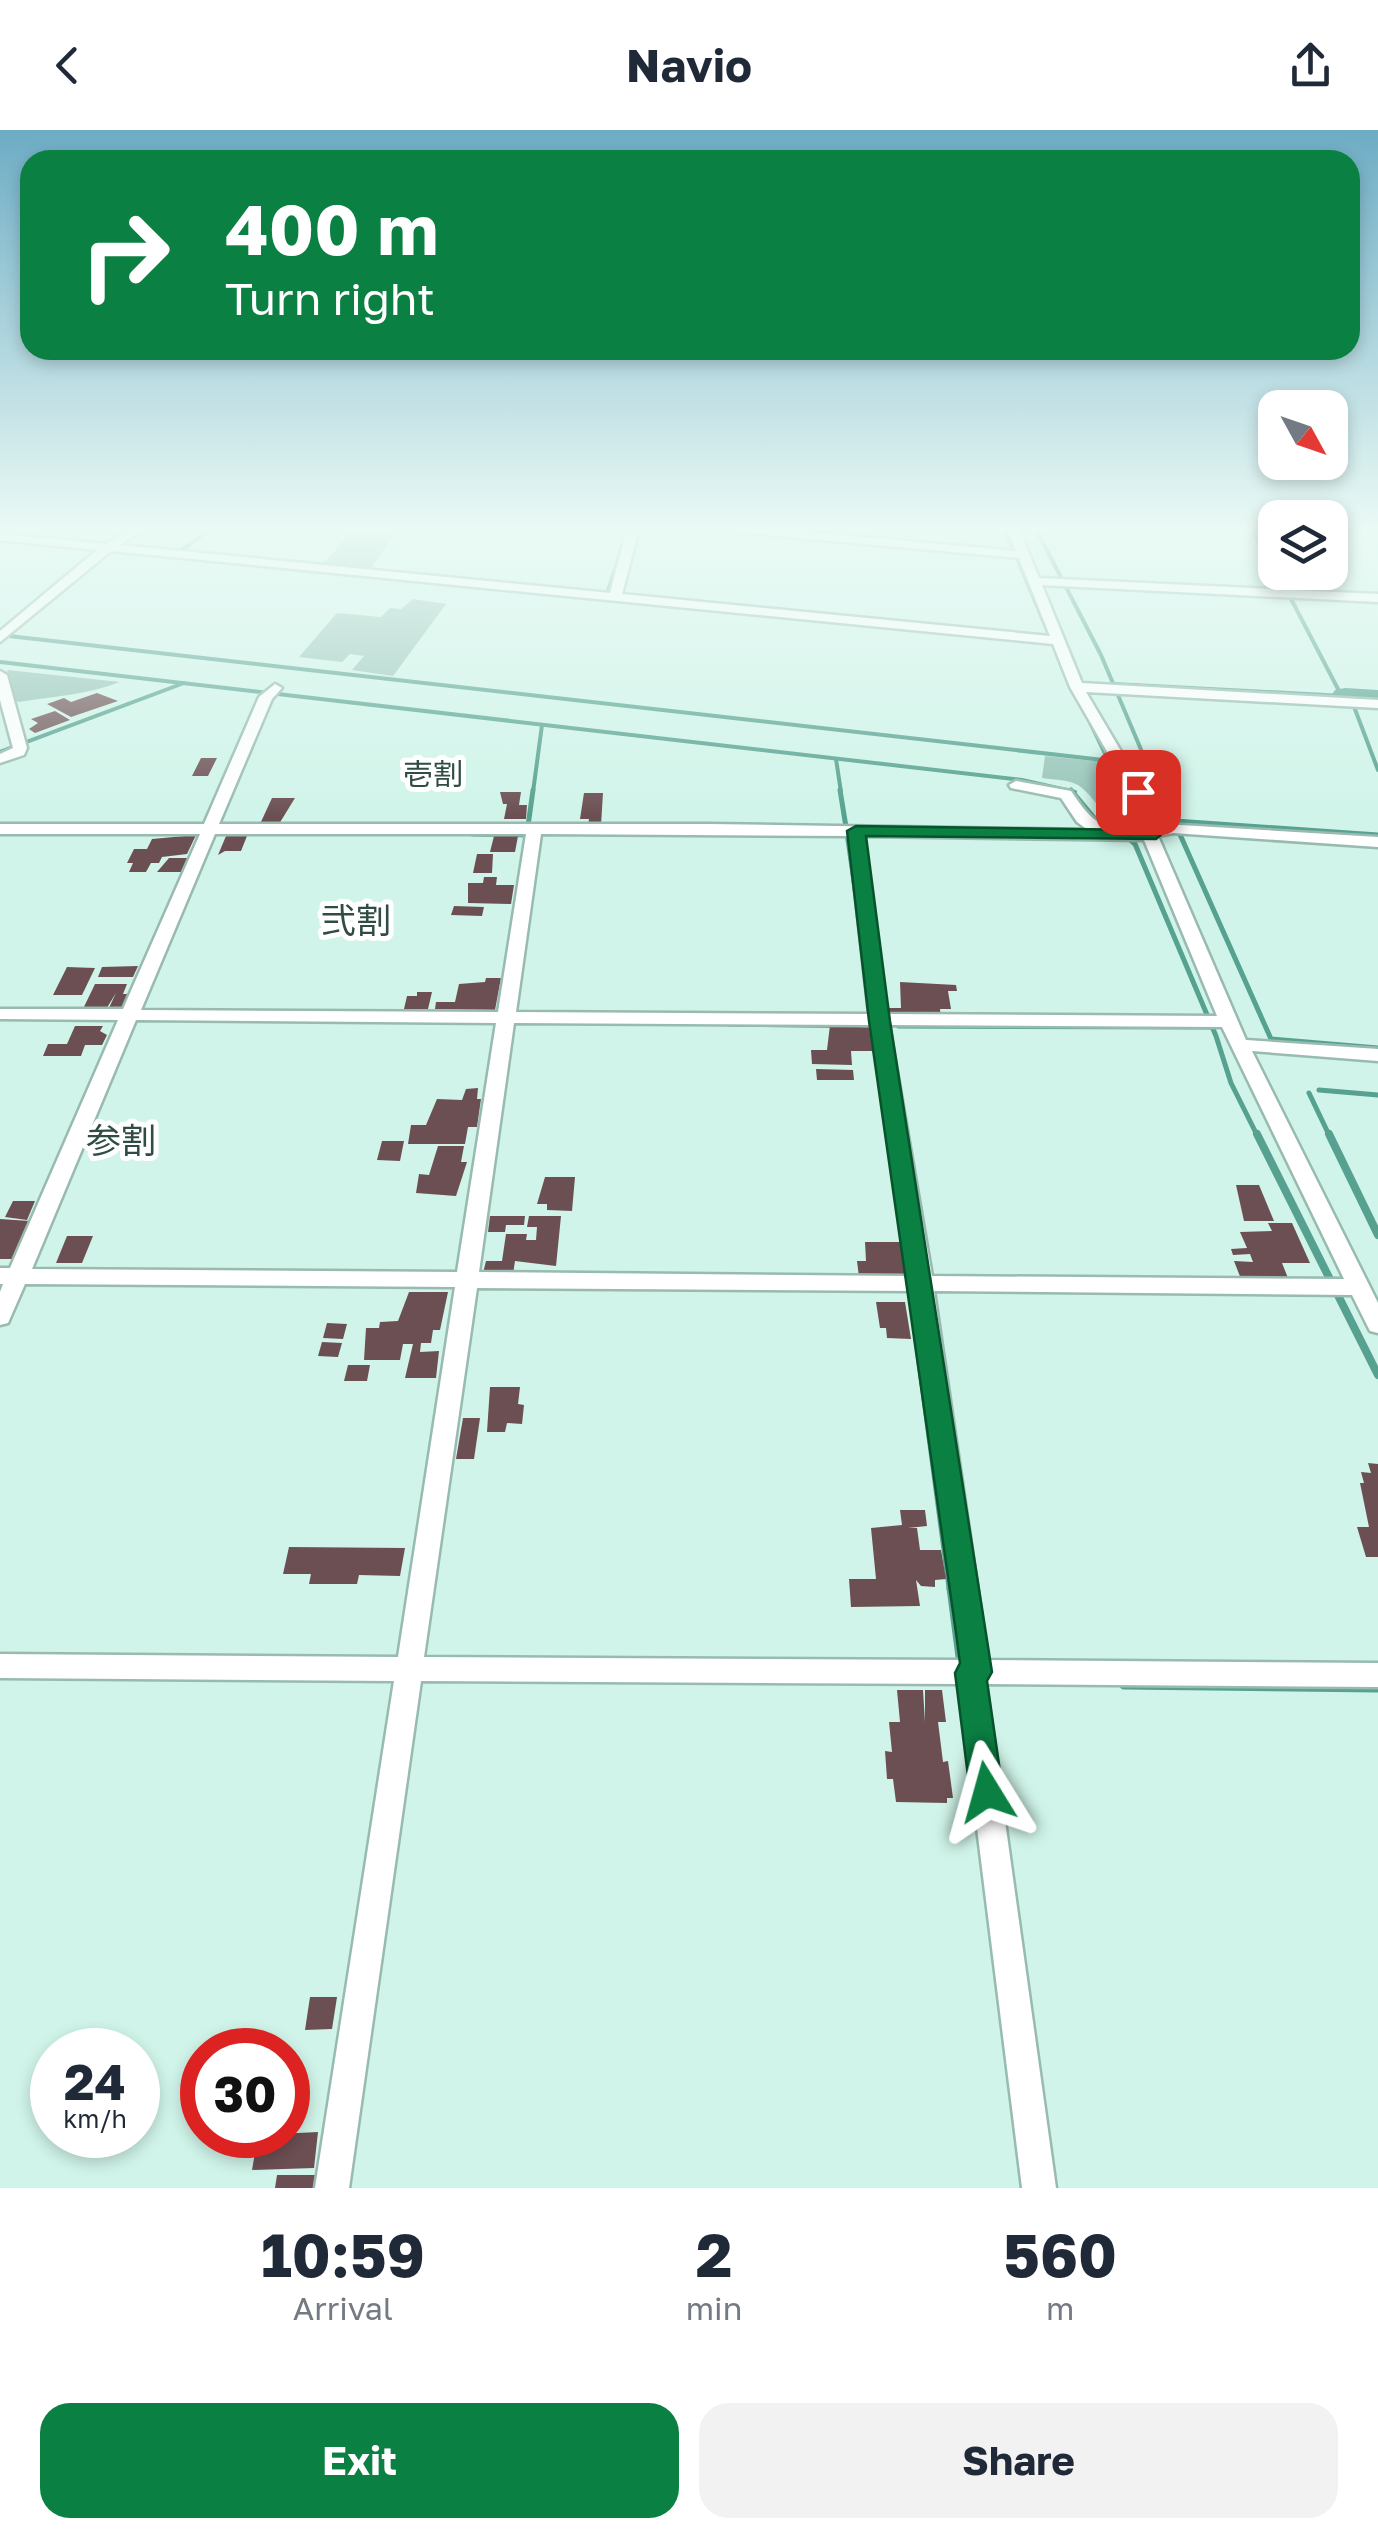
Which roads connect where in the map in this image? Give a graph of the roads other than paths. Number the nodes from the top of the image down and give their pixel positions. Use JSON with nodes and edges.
{"nodes":[{"id":1,"x":899,"y":625,"type":"edge"},
{"id":2,"x":1049,"y":625,"type":"edge"},
{"id":3,"x":1055,"y":641,"type":"junction"},
{"id":4,"x":0,"y":674,"type":"edge"},
{"id":5,"x":1077,"y":686,"type":"junction"},
{"id":6,"x":272,"y":692,"type":"dead end"},
{"id":7,"x":1378,"y":704,"type":"edge"},
{"id":8,"x":0,"y":759,"type":"edge"},
{"id":9,"x":1016,"y":785,"type":"dead end"},
{"id":10,"x":0,"y":829,"type":"edge"},
{"id":11,"x":211,"y":830,"type":"junction"},
{"id":12,"x":1144,"y":832,"type":"junction"},
{"id":13,"x":856,"y":833,"type":"junction"},
{"id":14,"x":533,"y":834,"type":"junction"},
{"id":15,"x":1378,"y":842,"type":"edge"},
{"id":16,"x":0,"y":1014,"type":"edge"},
{"id":17,"x":126,"y":1014,"type":"junction"},
{"id":18,"x":505,"y":1019,"type":"junction"},
{"id":19,"x":880,"y":1021,"type":"junction"},
{"id":20,"x":1216,"y":1022,"type":"junction"},
{"id":21,"x":1240,"y":1045,"type":"junction"},
{"id":22,"x":1378,"y":1055,"type":"edge"},
{"id":23,"x":9,"y":1276,"type":"edge"},
{"id":24,"x":465,"y":1278,"type":"junction"},
{"id":25,"x":914,"y":1284,"type":"junction"},
{"id":26,"x":1344,"y":1287,"type":"junction"},
{"id":27,"x":0,"y":1316,"type":"edge"},
{"id":28,"x":1378,"y":1325,"type":"edge"},
{"id":29,"x":0,"y":1666,"type":"edge"},
{"id":30,"x":974,"y":1672,"type":"junction"},
{"id":31,"x":406,"y":1675,"type":"junction"},
{"id":32,"x":1378,"y":1675,"type":"edge"},
{"id":33,"x":332,"y":2188,"type":"edge"},
{"id":34,"x":1040,"y":2188,"type":"edge"}],
"edges":[{"from":1,"to":3,"type":"street"},
{"from":2,"to":3,"type":"street"},
{"from":3,"to":5,"type":"street"},
{"from":4,"to":8,"type":"street"},
{"from":5,"to":7,"type":"street"},
{"from":5,"to":12,"type":"street"},
{"from":6,"to":11,"type":"street"},
{"from":9,"to":12,"type":"street"},
{"from":10,"to":11,"type":"street"},
{"from":11,"to":14,"type":"street"},
{"from":11,"to":17,"type":"street"},
{"from":12,"to":13,"type":"street"},
{"from":12,"to":15,"type":"street"},
{"from":12,"to":20,"type":"street"},
{"from":13,"to":14,"type":"street"},
{"from":13,"to":19,"type":"street"},
{"from":14,"to":18,"type":"street"},
{"from":16,"to":17,"type":"street"},
{"from":17,"to":18,"type":"street"},
{"from":17,"to":23,"type":"street"},
{"from":18,"to":19,"type":"street"},
{"from":18,"to":24,"type":"street"},
{"from":19,"to":20,"type":"street"},
{"from":19,"to":25,"type":"street"},
{"from":20,"to":21,"type":"street"},
{"from":21,"to":22,"type":"street"},
{"from":21,"to":26,"type":"street"},
{"from":23,"to":24,"type":"street"},
{"from":23,"to":27,"type":"street"},
{"from":24,"to":25,"type":"street"},
{"from":24,"to":31,"type":"street"},
{"from":25,"to":26,"type":"street"},
{"from":25,"to":30,"type":"street"},
{"from":26,"to":28,"type":"street"},
{"from":29,"to":31,"type":"street"},
{"from":30,"to":31,"type":"street"},
{"from":30,"to":32,"type":"street"},
{"from":30,"to":34,"type":"street"},
{"from":31,"to":33,"type":"street"}]}
